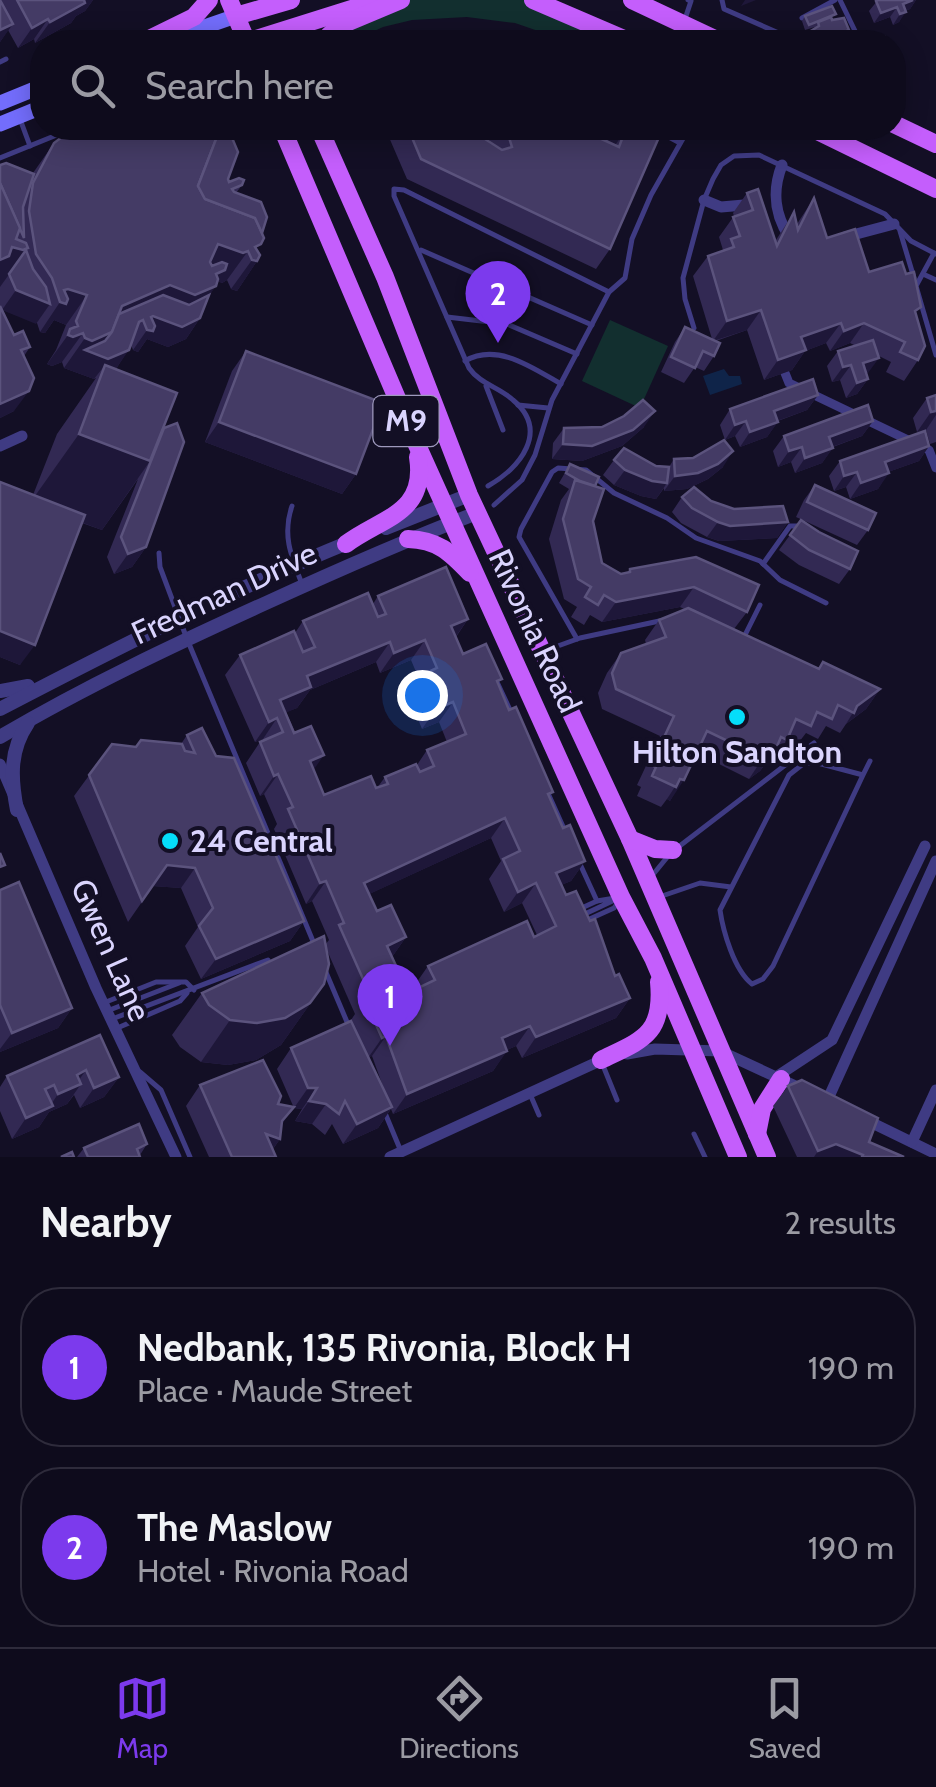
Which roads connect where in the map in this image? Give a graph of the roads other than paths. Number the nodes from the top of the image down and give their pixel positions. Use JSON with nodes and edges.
{"nodes":[{"id":1,"x":209,"y":0,"type":"edge"},
{"id":2,"x":291,"y":0,"type":"edge"},
{"id":3,"x":380,"y":0,"type":"edge"},
{"id":4,"x":401,"y":0,"type":"edge"},
{"id":5,"x":532,"y":0,"type":"edge"},
{"id":6,"x":632,"y":0,"type":"edge"},
{"id":7,"x":722,"y":0,"type":"edge"},
{"id":8,"x":838,"y":0,"type":"edge"},
{"id":9,"x":689,"y":1,"type":"edge"},
{"id":10,"x":263,"y":4,"type":"edge"},
{"id":11,"x":233,"y":8,"type":"edge"},
{"id":12,"x":802,"y":18,"type":"edge"},
{"id":13,"x":684,"y":24,"type":"junction"},
{"id":14,"x":167,"y":30,"type":"edge"},
{"id":15,"x":186,"y":30,"type":"edge"},
{"id":16,"x":275,"y":30,"type":"edge"},
{"id":17,"x":297,"y":30,"type":"edge"},
{"id":18,"x":335,"y":30,"type":"edge"},
{"id":19,"x":603,"y":30,"type":"edge"},
{"id":20,"x":689,"y":30,"type":"edge"},
{"id":21,"x":696,"y":30,"type":"edge"},
{"id":22,"x":771,"y":30,"type":"edge"},
{"id":23,"x":854,"y":30,"type":"edge"},
{"id":24,"x":30,"y":91,"type":"edge"},
{"id":25,"x":0,"y":104,"type":"edge"},
{"id":26,"x":30,"y":112,"type":"edge"},
{"id":27,"x":19,"y":116,"type":"junction"},
{"id":28,"x":0,"y":124,"type":"edge"},
{"id":29,"x":906,"y":130,"type":"edge"},
{"id":30,"x":45,"y":140,"type":"edge"},
{"id":31,"x":287,"y":140,"type":"edge"},
{"id":32,"x":325,"y":140,"type":"edge"},
{"id":33,"x":598,"y":140,"type":"edge"},
{"id":34,"x":674,"y":140,"type":"edge"},
{"id":35,"x":682,"y":140,"type":"edge"},
{"id":36,"x":836,"y":140,"type":"edge"},
{"id":37,"x":680,"y":143,"type":"junction"},
{"id":38,"x":936,"y":144,"type":"edge"},
{"id":39,"x":30,"y":146,"type":"junction"},
{"id":40,"x":592,"y":152,"type":"edge"},
{"id":41,"x":0,"y":158,"type":"edge"},
{"id":42,"x":782,"y":164,"type":"junction"},
{"id":43,"x":936,"y":189,"type":"edge"},
{"id":44,"x":704,"y":200,"type":"junction"},
{"id":45,"x":754,"y":226,"type":"edge"},
{"id":46,"x":897,"y":227,"type":"junction"},
{"id":47,"x":790,"y":238,"type":"edge"},
{"id":48,"x":833,"y":240,"type":"edge"},
{"id":49,"x":418,"y":249,"type":"junction"},
{"id":50,"x":935,"y":253,"type":"edge"},
{"id":51,"x":923,"y":274,"type":"junction"},
{"id":52,"x":936,"y":280,"type":"edge"},
{"id":53,"x":916,"y":286,"type":"junction"},
{"id":54,"x":609,"y":292,"type":"junction"},
{"id":55,"x":448,"y":318,"type":"junction"},
{"id":56,"x":926,"y":322,"type":"junction"},
{"id":57,"x":592,"y":325,"type":"junction"},
{"id":58,"x":936,"y":325,"type":"edge"},
{"id":59,"x":694,"y":328,"type":"edge"},
{"id":60,"x":577,"y":354,"type":"junction"},
{"id":61,"x":936,"y":355,"type":"edge"},
{"id":62,"x":466,"y":361,"type":"junction"},
{"id":63,"x":484,"y":382,"type":"junction"},
{"id":64,"x":561,"y":384,"type":"junction"},
{"id":65,"x":793,"y":396,"type":"edge"},
{"id":66,"x":518,"y":405,"type":"junction"},
{"id":67,"x":548,"y":408,"type":"junction"},
{"id":68,"x":842,"y":408,"type":"junction"},
{"id":69,"x":848,"y":422,"type":"edge"},
{"id":70,"x":503,"y":430,"type":"dead end"},
{"id":71,"x":893,"y":432,"type":"junction"},
{"id":72,"x":22,"y":436,"type":"dead end"},
{"id":73,"x":412,"y":436,"type":"junction"},
{"id":74,"x":0,"y":446,"type":"edge"},
{"id":75,"x":904,"y":448,"type":"edge"},
{"id":76,"x":936,"y":468,"type":"edge"},
{"id":77,"x":488,"y":486,"type":"dead end"},
{"id":78,"x":469,"y":495,"type":"junction"},
{"id":79,"x":444,"y":504,"type":"junction"},
{"id":80,"x":292,"y":506,"type":"dead end"},
{"id":81,"x":486,"y":509,"type":"junction"},
{"id":82,"x":452,"y":522,"type":"junction"},
{"id":83,"x":811,"y":532,"type":"edge"},
{"id":84,"x":408,"y":539,"type":"junction"},
{"id":85,"x":346,"y":544,"type":"junction"},
{"id":86,"x":160,"y":552,"type":"dead end"},
{"id":87,"x":294,"y":564,"type":"junction"},
{"id":88,"x":763,"y":564,"type":"junction"},
{"id":89,"x":480,"y":584,"type":"junction"},
{"id":90,"x":303,"y":586,"type":"junction"},
{"id":91,"x":826,"y":603,"type":"dead end"},
{"id":92,"x":760,"y":605,"type":"edge"},
{"id":93,"x":180,"y":618,"type":"junction"},
{"id":94,"x":667,"y":619,"type":"edge"},
{"id":95,"x":735,"y":637,"type":"edge"},
{"id":96,"x":187,"y":639,"type":"junction"},
{"id":97,"x":577,"y":639,"type":"junction"},
{"id":98,"x":542,"y":652,"type":"junction"},
{"id":99,"x":74,"y":670,"type":"junction"},
{"id":100,"x":491,"y":670,"type":"edge"},
{"id":101,"x":0,"y":692,"type":"edge"},
{"id":102,"x":0,"y":709,"type":"edge"},
{"id":103,"x":40,"y":713,"type":"junction"},
{"id":104,"x":516,"y":722,"type":"edge"},
{"id":105,"x":0,"y":737,"type":"edge"},
{"id":106,"x":583,"y":737,"type":"junction"},
{"id":107,"x":814,"y":743,"type":"dead end"},
{"id":108,"x":556,"y":749,"type":"junction"},
{"id":109,"x":870,"y":762,"type":"dead end"},
{"id":110,"x":0,"y":764,"type":"edge"},
{"id":111,"x":863,"y":775,"type":"junction"},
{"id":112,"x":540,"y":776,"type":"edge"},
{"id":113,"x":5,"y":786,"type":"edge"},
{"id":114,"x":18,"y":810,"type":"junction"},
{"id":115,"x":630,"y":839,"type":"junction"},
{"id":116,"x":925,"y":846,"type":"dead end"},
{"id":117,"x":674,"y":850,"type":"junction"},
{"id":118,"x":936,"y":861,"type":"edge"},
{"id":119,"x":731,"y":887,"type":"junction"},
{"id":120,"x":651,"y":891,"type":"junction"},
{"id":121,"x":621,"y":897,"type":"junction"},
{"id":122,"x":597,"y":901,"type":"junction"},
{"id":123,"x":316,"y":949,"type":"edge"},
{"id":124,"x":653,"y":958,"type":"junction"},
{"id":125,"x":268,"y":960,"type":"edge"},
{"id":126,"x":324,"y":967,"type":"edge"},
{"id":127,"x":190,"y":991,"type":"junction"},
{"id":128,"x":109,"y":1016,"type":"junction"},
{"id":129,"x":354,"y":1040,"type":"edge"},
{"id":130,"x":720,"y":1051,"type":"junction"},
{"id":131,"x":691,"y":1052,"type":"junction"},
{"id":132,"x":600,"y":1060,"type":"junction"},
{"id":133,"x":134,"y":1068,"type":"junction"},
{"id":134,"x":778,"y":1078,"type":"junction"},
{"id":135,"x":936,"y":1090,"type":"edge"},
{"id":136,"x":528,"y":1091,"type":"junction"},
{"id":137,"x":617,"y":1100,"type":"dead end"},
{"id":138,"x":827,"y":1101,"type":"junction"},
{"id":139,"x":385,"y":1113,"type":"edge"},
{"id":140,"x":539,"y":1115,"type":"dead end"},
{"id":141,"x":694,"y":1134,"type":"dead end"},
{"id":142,"x":757,"y":1134,"type":"junction"},
{"id":143,"x":912,"y":1142,"type":"junction"},
{"id":144,"x":396,"y":1154,"type":"edge"},
{"id":145,"x":936,"y":1154,"type":"edge"},
{"id":146,"x":176,"y":1157,"type":"edge"},
{"id":147,"x":190,"y":1157,"type":"edge"},
{"id":148,"x":705,"y":1157,"type":"edge"},
{"id":149,"x":738,"y":1157,"type":"edge"},
{"id":150,"x":768,"y":1157,"type":"edge"}],
"edges":[{"from":1,"to":14,"type":"main road"},
{"from":2,"to":10,"type":"main road"},
{"from":3,"to":17,"type":"main road"},
{"from":4,"to":18,"type":"main road"},
{"from":5,"to":19,"type":"main road"},
{"from":6,"to":13,"type":"main road"},
{"from":7,"to":22,"type":"lane"},
{"from":8,"to":12,"type":"lane"},
{"from":8,"to":23,"type":"lane"},
{"from":9,"to":13,"type":"lane"},
{"from":10,"to":11,"type":"main road"},
{"from":10,"to":16,"type":"main road"},
{"from":11,"to":15,"type":"main road"},
{"from":13,"to":20,"type":"main road"},
{"from":13,"to":21,"type":"main road"},
{"from":24,"to":25,"type":"main road"},
{"from":26,"to":27,"type":"main road"},
{"from":27,"to":28,"type":"main road"},
{"from":27,"to":39,"type":"lane"},
{"from":29,"to":38,"type":"main road"},
{"from":30,"to":39,"type":"lane"},
{"from":31,"to":73,"type":"main road","name":"Rivonia Road","number":"M9"},
{"from":32,"to":78,"type":"main road","name":"Rivonia Road","number":"M9"},
{"from":33,"to":40,"type":"lane"},
{"from":34,"to":37,"type":"lane"},
{"from":35,"to":37,"type":"lane"},
{"from":36,"to":43,"type":"main road"},
{"from":37,"to":54,"type":"lane"},
{"from":39,"to":41,"type":"lane"},
{"from":42,"to":44,"type":"lane"},
{"from":42,"to":46,"type":"lane"},
{"from":42,"to":47,"type":"street"},
{"from":44,"to":45,"type":"street"},
{"from":44,"to":59,"type":"lane"},
{"from":46,"to":48,"type":"street"},
{"from":46,"to":50,"type":"lane"},
{"from":46,"to":53,"type":"lane"},
{"from":49,"to":54,"type":"lane"},
{"from":49,"to":55,"type":"lane"},
{"from":49,"to":57,"type":"lane"},
{"from":50,"to":51,"type":"lane"},
{"from":51,"to":52,"type":"lane"},
{"from":51,"to":53,"type":"lane"},
{"from":53,"to":56,"type":"lane"},
{"from":54,"to":57,"type":"lane"},
{"from":55,"to":60,"type":"lane"},
{"from":55,"to":62,"type":"lane"},
{"from":56,"to":58,"type":"lane"},
{"from":56,"to":61,"type":"lane"},
{"from":57,"to":60,"type":"lane"},
{"from":60,"to":64,"type":"lane"},
{"from":62,"to":63,"type":"lane"},
{"from":62,"to":64,"type":"lane"},
{"from":63,"to":66,"type":"lane"},
{"from":63,"to":70,"type":"lane"},
{"from":64,"to":67,"type":"lane"},
{"from":65,"to":68,"type":"street"},
{"from":66,"to":67,"type":"lane"},
{"from":66,"to":77,"type":"lane"},
{"from":67,"to":81,"type":"lane"},
{"from":68,"to":69,"type":"street"},
{"from":68,"to":71,"type":"street"},
{"from":71,"to":75,"type":"street"},
{"from":71,"to":76,"type":"street"},
{"from":72,"to":74,"type":"street"},
{"from":73,"to":79,"type":"main road","name":"Rivonia Road","number":"M9"},
{"from":73,"to":85,"type":"main road"},
{"from":78,"to":79,"type":"street","name":"Fredman Drive"},
{"from":78,"to":81,"type":"main road","name":"Rivonia Road","number":"M9"},
{"from":79,"to":82,"type":"main road","name":"Rivonia Road","number":"M9"},
{"from":79,"to":85,"type":"street","name":"Fredman Drive"},
{"from":80,"to":87,"type":"lane"},
{"from":81,"to":82,"type":"street","name":"Fredman Drive"},
{"from":81,"to":98,"type":"main road","name":"Rivonia Road","number":"M9"},
{"from":82,"to":84,"type":"street","name":"Fredman Drive"},
{"from":82,"to":89,"type":"main road","name":"Rivonia Road","number":"M9"},
{"from":83,"to":88,"type":"lane"},
{"from":84,"to":89,"type":"main road"},
{"from":84,"to":90,"type":"street","name":"Fredman Drive"},
{"from":85,"to":87,"type":"street","name":"Fredman Drive"},
{"from":86,"to":93,"type":"lane"},
{"from":87,"to":90,"type":"lane"},
{"from":87,"to":93,"type":"street","name":"Fredman Drive"},
{"from":88,"to":91,"type":"lane"},
{"from":88,"to":97,"type":"lane"},
{"from":89,"to":108,"type":"main road","name":"Rivonia Road","number":"M9"},
{"from":90,"to":96,"type":"street","name":"Fredman Drive"},
{"from":92,"to":95,"type":"lane"},
{"from":93,"to":96,"type":"lane"},
{"from":93,"to":99,"type":"street","name":"Fredman Drive"},
{"from":94,"to":97,"type":"lane"},
{"from":96,"to":103,"type":"street","name":"Fredman Drive"},
{"from":96,"to":123,"type":"lane"},
{"from":97,"to":98,"type":"lane"},
{"from":98,"to":106,"type":"main road","name":"Rivonia Road","number":"M9"},
{"from":99,"to":101,"type":"street"},
{"from":99,"to":102,"type":"street","name":"Fredman Drive"},
{"from":100,"to":104,"type":"lane"},
{"from":103,"to":105,"type":"street","name":"Fredman Drive"},
{"from":103,"to":114,"type":"street"},
{"from":106,"to":108,"type":"main road"},
{"from":106,"to":115,"type":"main road","name":"Rivonia Road","number":"M9"},
{"from":107,"to":117,"type":"lane"},
{"from":108,"to":121,"type":"main road","name":"Rivonia Road","number":"M9"},
{"from":109,"to":111,"type":"lane"},
{"from":110,"to":113,"type":"street","name":"Gwen Lane"},
{"from":111,"to":119,"type":"lane"},
{"from":111,"to":119,"type":"lane"},
{"from":112,"to":122,"type":"lane"},
{"from":113,"to":114,"type":"street","name":"Gwen Lane"},
{"from":114,"to":128,"type":"street","name":"Gwen Lane"},
{"from":115,"to":117,"type":"main road"},
{"from":115,"to":120,"type":"main road","name":"Rivonia Road","number":"M9"},
{"from":116,"to":134,"type":"street"},
{"from":117,"to":120,"type":"lane"},
{"from":118,"to":138,"type":"street"},
{"from":119,"to":120,"type":"lane"},
{"from":120,"to":130,"type":"main road","name":"Rivonia Road","number":"M9"},
{"from":121,"to":122,"type":"lane"},
{"from":121,"to":122,"type":"lane"},
{"from":121,"to":124,"type":"main road","name":"Rivonia Road","number":"M9"},
{"from":124,"to":131,"type":"main road","name":"Rivonia Road","number":"M9"},
{"from":124,"to":132,"type":"main road"},
{"from":125,"to":127,"type":"lane"},
{"from":126,"to":129,"type":"lane"},
{"from":127,"to":128,"type":"lane"},
{"from":127,"to":128,"type":"lane"},
{"from":128,"to":133,"type":"street","name":"Gwen Lane"},
{"from":130,"to":131,"type":"street"},
{"from":130,"to":134,"type":"street"},
{"from":130,"to":142,"type":"main road","name":"Rivonia Road","number":"M9"},
{"from":131,"to":132,"type":"street"},
{"from":131,"to":149,"type":"main road","name":"Rivonia Road","number":"M9"},
{"from":132,"to":136,"type":"street"},
{"from":132,"to":137,"type":"lane"},
{"from":133,"to":146,"type":"street","name":"Gwen Lane"},
{"from":133,"to":147,"type":"lane"},
{"from":134,"to":138,"type":"street"},
{"from":134,"to":142,"type":"main road"},
{"from":135,"to":143,"type":"street"},
{"from":136,"to":140,"type":"lane"},
{"from":136,"to":144,"type":"street"},
{"from":138,"to":143,"type":"street"},
{"from":139,"to":144,"type":"lane"},
{"from":141,"to":148,"type":"lane"},
{"from":142,"to":150,"type":"main road","name":"Rivonia Road","number":"M9"},
{"from":143,"to":145,"type":"street"}]}
